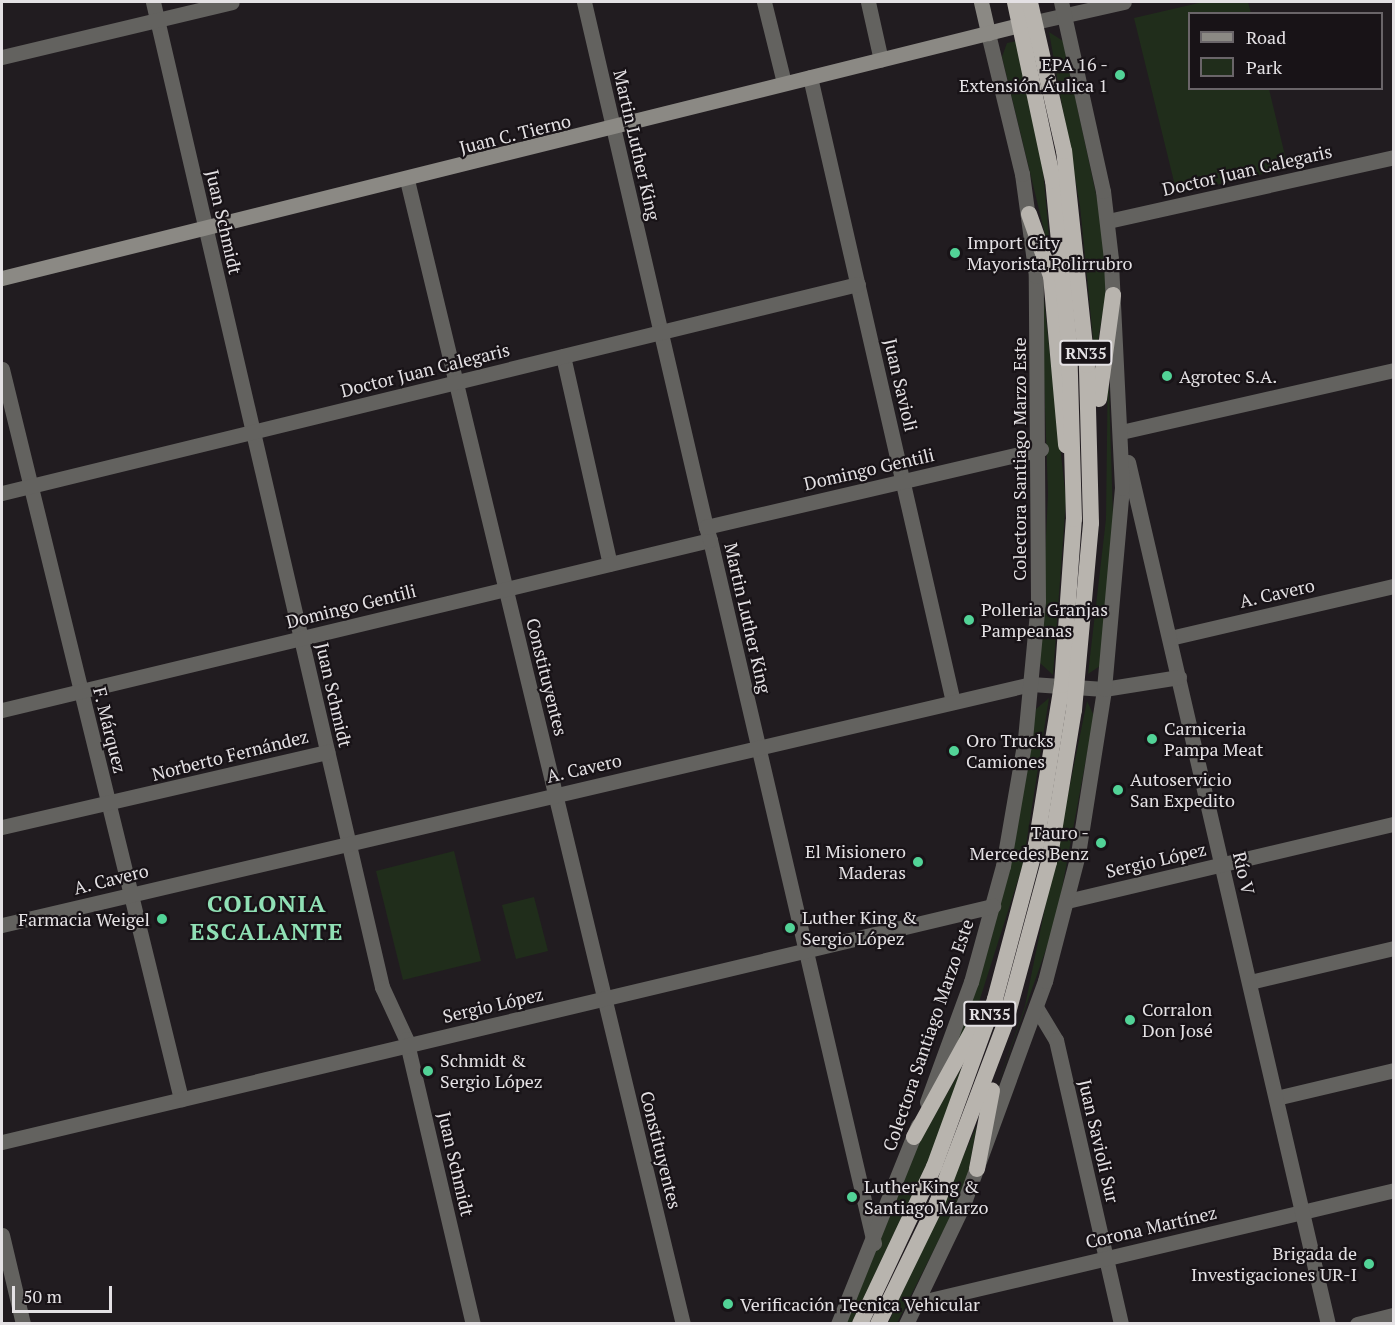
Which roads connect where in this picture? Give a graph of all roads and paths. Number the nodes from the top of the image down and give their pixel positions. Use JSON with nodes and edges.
{"nodes":[{"id":1,"x":153,"y":2,"type":"edge"},
{"id":2,"x":232,"y":2,"type":"edge"},
{"id":3,"x":584,"y":2,"type":"edge"},
{"id":4,"x":764,"y":2,"type":"edge"},
{"id":5,"x":867,"y":2,"type":"edge"},
{"id":6,"x":981,"y":2,"type":"edge"},
{"id":7,"x":1015,"y":2,"type":"edge"},
{"id":8,"x":1030,"y":2,"type":"edge"},
{"id":9,"x":1124,"y":2,"type":"edge"},
{"id":10,"x":1062,"y":8,"type":"edge"},
{"id":11,"x":157,"y":20,"type":"junction"},
{"id":12,"x":1028,"y":24,"type":"junction"},
{"id":13,"x":988,"y":33,"type":"junction"},
{"id":14,"x":2,"y":57,"type":"edge"},
{"id":15,"x":881,"y":60,"type":"junction"},
{"id":16,"x":810,"y":77,"type":"junction"},
{"id":17,"x":784,"y":83,"type":"junction"},
{"id":18,"x":613,"y":128,"type":"junction"},
{"id":19,"x":1394,"y":157,"type":"edge"},
{"id":20,"x":407,"y":180,"type":"junction"},
{"id":21,"x":1029,"y":214,"type":"junction"},
{"id":22,"x":1108,"y":221,"type":"junction"},
{"id":23,"x":206,"y":229,"type":"junction"},
{"id":24,"x":2,"y":278,"type":"edge"},
{"id":25,"x":858,"y":284,"type":"junction"},
{"id":26,"x":1113,"y":295,"type":"junction"},
{"id":27,"x":661,"y":332,"type":"junction"},
{"id":28,"x":563,"y":356,"type":"junction"},
{"id":29,"x":2,"y":369,"type":"edge"},
{"id":30,"x":1394,"y":370,"type":"edge"},
{"id":31,"x":456,"y":382,"type":"junction"},
{"id":32,"x":253,"y":432,"type":"junction"},
{"id":33,"x":1121,"y":432,"type":"junction"},
{"id":34,"x":1041,"y":449,"type":"junction"},
{"id":35,"x":1075,"y":478,"type":"junction"},
{"id":36,"x":903,"y":481,"type":"junction"},
{"id":37,"x":30,"y":486,"type":"junction"},
{"id":38,"x":2,"y":493,"type":"edge"},
{"id":39,"x":708,"y":533,"type":"junction"},
{"id":40,"x":610,"y":564,"type":"junction"},
{"id":41,"x":1394,"y":586,"type":"edge"},
{"id":42,"x":506,"y":589,"type":"junction"},
{"id":43,"x":1086,"y":608,"type":"junction"},
{"id":44,"x":1170,"y":638,"type":"junction"},
{"id":45,"x":301,"y":639,"type":"junction"},
{"id":46,"x":1179,"y":677,"type":"junction"},
{"id":47,"x":1031,"y":684,"type":"junction"},
{"id":48,"x":1070,"y":686,"type":"junction"},
{"id":49,"x":1104,"y":689,"type":"junction"},
{"id":50,"x":81,"y":691,"type":"junction"},
{"id":51,"x":953,"y":702,"type":"junction"},
{"id":52,"x":2,"y":710,"type":"edge"},
{"id":53,"x":758,"y":747,"type":"junction"},
{"id":54,"x":327,"y":752,"type":"junction"},
{"id":55,"x":555,"y":794,"type":"junction"},
{"id":56,"x":108,"y":803,"type":"junction"},
{"id":57,"x":1394,"y":824,"type":"edge"},
{"id":58,"x":2,"y":827,"type":"edge"},
{"id":59,"x":348,"y":842,"type":"junction"},
{"id":60,"x":1222,"y":865,"type":"junction"},
{"id":61,"x":1028,"y":879,"type":"junction"},
{"id":62,"x":131,"y":894,"type":"junction"},
{"id":63,"x":1067,"y":902,"type":"junction"},
{"id":64,"x":993,"y":906,"type":"junction"},
{"id":65,"x":2,"y":925,"type":"edge"},
{"id":66,"x":1394,"y":948,"type":"edge"},
{"id":67,"x":806,"y":951,"type":"junction"},
{"id":68,"x":1022,"y":967,"type":"junction"},
{"id":69,"x":1250,"y":982,"type":"junction"},
{"id":70,"x":604,"y":999,"type":"junction"},
{"id":71,"x":1036,"y":1007,"type":"junction"},
{"id":72,"x":408,"y":1045,"type":"junction"},
{"id":73,"x":1394,"y":1070,"type":"edge"},
{"id":74,"x":1276,"y":1098,"type":"junction"},
{"id":75,"x":181,"y":1099,"type":"junction"},
{"id":76,"x":914,"y":1137,"type":"junction"},
{"id":77,"x":2,"y":1142,"type":"edge"},
{"id":78,"x":977,"y":1169,"type":"junction"},
{"id":79,"x":1394,"y":1190,"type":"edge"},
{"id":80,"x":1302,"y":1212,"type":"junction"},
{"id":81,"x":2,"y":1235,"type":"edge"},
{"id":82,"x":874,"y":1243,"type":"junction"},
{"id":83,"x":1106,"y":1258,"type":"junction"},
{"id":84,"x":917,"y":1303,"type":"junction"},
{"id":85,"x":1394,"y":1315,"type":"edge"},
{"id":86,"x":908,"y":1322,"type":"edge"},
{"id":87,"x":23,"y":1323,"type":"edge"},
{"id":88,"x":473,"y":1323,"type":"edge"},
{"id":89,"x":683,"y":1323,"type":"edge"},
{"id":90,"x":836,"y":1323,"type":"edge"},
{"id":91,"x":860,"y":1323,"type":"edge"},
{"id":92,"x":878,"y":1323,"type":"edge"},
{"id":93,"x":1121,"y":1323,"type":"edge"},
{"id":94,"x":1328,"y":1323,"type":"edge"},
{"id":95,"x":1357,"y":1323,"type":"edge"}],
"edges":[{"from":1,"to":11,"type":"street","name":"Juan Schmidt"},
{"from":2,"to":11,"type":"street"},
{"from":3,"to":18,"type":"street","name":"Martin Luther King"},
{"from":4,"to":17,"type":"street"},
{"from":5,"to":15,"type":"street"},
{"from":6,"to":13,"type":"main road","name":"Colectora Santiago Marzo Este"},
{"from":7,"to":12,"type":"highway","number":"RN35"},
{"from":8,"to":12,"type":"highway","number":"RN35"},
{"from":9,"to":10,"type":"street"},
{"from":10,"to":12,"type":"street"},
{"from":10,"to":22,"type":"street"},
{"from":11,"to":14,"type":"street"},
{"from":11,"to":23,"type":"street","name":"Juan Schmidt"},
{"from":12,"to":13,"type":"main road","name":"Juan C. Tierno"},
{"from":12,"to":35,"type":"highway","number":"RN35"},
{"from":12,"to":43,"type":"highway","number":"RN35"},
{"from":13,"to":15,"type":"main road","name":"Juan C. Tierno"},
{"from":13,"to":21,"type":"street","name":"Colectora Santiago Marzo Este"},
{"from":15,"to":16,"type":"main road","name":"Juan C. Tierno"},
{"from":16,"to":17,"type":"main road","name":"Juan C. Tierno"},
{"from":16,"to":25,"type":"street","name":"Juan Savioli"},
{"from":17,"to":18,"type":"main road","name":"Juan C. Tierno"},
{"from":18,"to":20,"type":"main road","name":"Juan C. Tierno"},
{"from":18,"to":27,"type":"street","name":"Martin Luther King"},
{"from":19,"to":22,"type":"street","name":"Doctor Juan Calegaris"},
{"from":20,"to":23,"type":"main road","name":"Juan C. Tierno"},
{"from":20,"to":31,"type":"street","name":"Constituyentes"},
{"from":21,"to":34,"type":"street","name":"Colectora Santiago Marzo Este"},
{"from":21,"to":35,"type":"highway"},
{"from":22,"to":26,"type":"street"},
{"from":23,"to":24,"type":"main road","name":"Juan C. Tierno"},
{"from":23,"to":32,"type":"street","name":"Juan Schmidt"},
{"from":25,"to":27,"type":"street","name":"Doctor Juan Calegaris"},
{"from":25,"to":36,"type":"street","name":"Juan Savioli"},
{"from":26,"to":33,"type":"street"},
{"from":26,"to":43,"type":"highway"},
{"from":27,"to":28,"type":"street","name":"Doctor Juan Calegaris"},
{"from":27,"to":39,"type":"street","name":"Martin Luther King"},
{"from":28,"to":31,"type":"street","name":"Doctor Juan Calegaris"},
{"from":28,"to":40,"type":"street"},
{"from":29,"to":37,"type":"street","name":"F. Márquez"},
{"from":30,"to":33,"type":"street"},
{"from":31,"to":32,"type":"street","name":"Doctor Juan Calegaris"},
{"from":31,"to":42,"type":"street","name":"Constituyentes"},
{"from":32,"to":37,"type":"street","name":"Doctor Juan Calegaris"},
{"from":32,"to":45,"type":"street","name":"Juan Schmidt"},
{"from":33,"to":44,"type":"street","name":"Río V"},
{"from":33,"to":49,"type":"street"},
{"from":34,"to":36,"type":"street","name":"Domingo Gentili"},
{"from":34,"to":47,"type":"street","name":"Colectora Santiago Marzo Este"},
{"from":35,"to":48,"type":"highway","number":"RN35"},
{"from":36,"to":39,"type":"street","name":"Domingo Gentili"},
{"from":36,"to":51,"type":"street","name":"Juan Savioli"},
{"from":37,"to":38,"type":"street","name":"Doctor Juan Calegaris"},
{"from":37,"to":50,"type":"street","name":"F. Márquez"},
{"from":39,"to":40,"type":"street","name":"Domingo Gentili"},
{"from":39,"to":53,"type":"street","name":"Martin Luther King"},
{"from":40,"to":42,"type":"street","name":"Domingo Gentili"},
{"from":41,"to":44,"type":"street","name":"A. Cavero"},
{"from":42,"to":45,"type":"street","name":"Domingo Gentili"},
{"from":42,"to":55,"type":"street","name":"Constituyentes"},
{"from":43,"to":48,"type":"highway","number":"RN35"},
{"from":44,"to":46,"type":"street","name":"Río V"},
{"from":45,"to":50,"type":"street","name":"Domingo Gentili"},
{"from":45,"to":54,"type":"street","name":"Juan Schmidt"},
{"from":46,"to":49,"type":"street","name":"A. Cavero"},
{"from":46,"to":60,"type":"street","name":"Río V"},
{"from":47,"to":48,"type":"street","name":"A. Cavero"},
{"from":47,"to":51,"type":"street","name":"A. Cavero"},
{"from":47,"to":64,"type":"street","name":"Colectora Santiago Marzo Este"},
{"from":48,"to":49,"type":"street","name":"A. Cavero"},
{"from":48,"to":61,"type":"highway","number":"RN35"},
{"from":48,"to":68,"type":"highway","number":"RN35"},
{"from":49,"to":63,"type":"street"},
{"from":50,"to":52,"type":"street","name":"Domingo Gentili"},
{"from":50,"to":56,"type":"street","name":"F. Márquez"},
{"from":51,"to":53,"type":"street","name":"A. Cavero"},
{"from":53,"to":55,"type":"street","name":"A. Cavero"},
{"from":53,"to":67,"type":"street","name":"Martin Luther King"},
{"from":54,"to":56,"type":"street","name":"Norberto Fernández"},
{"from":54,"to":59,"type":"street","name":"Juan Schmidt"},
{"from":55,"to":59,"type":"street","name":"A. Cavero"},
{"from":55,"to":70,"type":"street","name":"Constituyentes"},
{"from":56,"to":58,"type":"street","name":"Norberto Fernández"},
{"from":56,"to":62,"type":"street","name":"F. Márquez"},
{"from":57,"to":60,"type":"street","name":"Sergio López"},
{"from":59,"to":62,"type":"street","name":"A. Cavero"},
{"from":59,"to":72,"type":"street","name":"Juan Schmidt"},
{"from":60,"to":63,"type":"street","name":"Sergio López"},
{"from":60,"to":69,"type":"street","name":"Río V"},
{"from":61,"to":76,"type":"highway"},
{"from":61,"to":91,"type":"highway","number":"RN35"},
{"from":62,"to":65,"type":"street","name":"A. Cavero"},
{"from":62,"to":75,"type":"street","name":"F. Márquez"},
{"from":63,"to":71,"type":"street"},
{"from":64,"to":67,"type":"street","name":"Sergio López"},
{"from":64,"to":76,"type":"street","name":"Colectora Santiago Marzo Este"},
{"from":66,"to":69,"type":"street"},
{"from":67,"to":70,"type":"street","name":"Sergio López"},
{"from":67,"to":82,"type":"street","name":"Martin Luther King"},
{"from":68,"to":78,"type":"highway"},
{"from":68,"to":92,"type":"highway","number":"RN35"},
{"from":69,"to":74,"type":"street","name":"Río V"},
{"from":70,"to":72,"type":"street","name":"Sergio López"},
{"from":70,"to":89,"type":"street","name":"Constituyentes"},
{"from":71,"to":78,"type":"street"},
{"from":71,"to":83,"type":"street","name":"Juan Savioli Sur"},
{"from":72,"to":75,"type":"street","name":"Sergio López"},
{"from":72,"to":88,"type":"street","name":"Juan Schmidt"},
{"from":73,"to":74,"type":"street"},
{"from":74,"to":80,"type":"street","name":"Río V"},
{"from":75,"to":77,"type":"street","name":"Sergio López"},
{"from":76,"to":82,"type":"street","name":"Colectora Santiago Marzo Este"},
{"from":78,"to":84,"type":"street"},
{"from":79,"to":80,"type":"street","name":"Corona Martínez"},
{"from":80,"to":83,"type":"street","name":"Corona Martínez"},
{"from":80,"to":94,"type":"street","name":"Río V"},
{"from":81,"to":87,"type":"street"},
{"from":82,"to":90,"type":"street","name":"Colectora Santiago Marzo Este"},
{"from":83,"to":84,"type":"street","name":"Corona Martínez"},
{"from":83,"to":93,"type":"street","name":"Juan Savioli Sur"},
{"from":84,"to":86,"type":"street"},
{"from":85,"to":95,"type":"street"}]}
